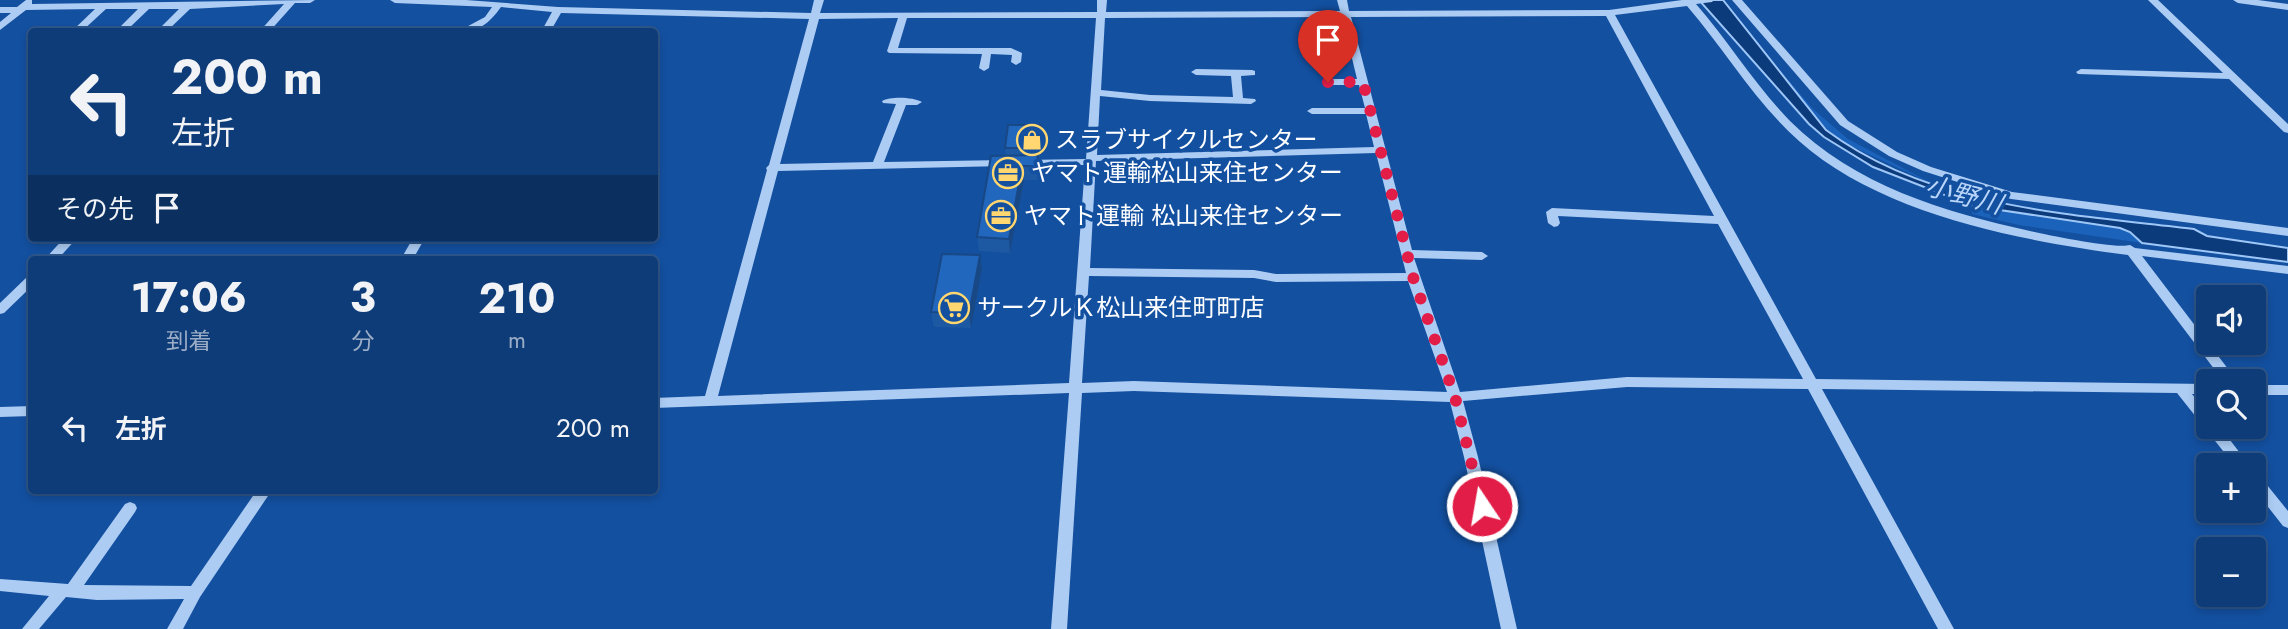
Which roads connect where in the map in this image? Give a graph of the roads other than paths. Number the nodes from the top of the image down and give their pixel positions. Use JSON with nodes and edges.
{"nodes":[{"id":1,"x":310,"y":0,"type":"edge"},
{"id":2,"x":395,"y":0,"type":"edge"},
{"id":3,"x":704,"y":0,"type":"edge"},
{"id":4,"x":819,"y":0,"type":"edge"},
{"id":5,"x":1101,"y":0,"type":"edge"},
{"id":6,"x":1709,"y":0,"type":"edge"},
{"id":7,"x":1737,"y":0,"type":"edge"},
{"id":8,"x":2153,"y":0,"type":"edge"},
{"id":9,"x":2238,"y":0,"type":"edge"},
{"id":10,"x":292,"y":1,"type":"edge"},
{"id":11,"x":1690,"y":1,"type":"edge"},
{"id":12,"x":499,"y":4,"type":"junction"},
{"id":13,"x":25,"y":6,"type":"edge"},
{"id":14,"x":187,"y":6,"type":"junction"},
{"id":15,"x":103,"y":7,"type":"junction"},
{"id":16,"x":146,"y":7,"type":"junction"},
{"id":17,"x":1344,"y":7,"type":"edge"},
{"id":18,"x":2288,"y":7,"type":"edge"},
{"id":19,"x":0,"y":10,"type":"edge"},
{"id":20,"x":558,"y":10,"type":"junction"},
{"id":21,"x":698,"y":12,"type":"junction"},
{"id":22,"x":911,"y":13,"type":"junction"},
{"id":23,"x":1609,"y":13,"type":"junction"},
{"id":24,"x":1101,"y":14,"type":"junction"},
{"id":25,"x":814,"y":16,"type":"junction"},
{"id":26,"x":0,"y":27,"type":"edge"},
{"id":27,"x":79,"y":28,"type":"edge"},
{"id":28,"x":123,"y":28,"type":"edge"},
{"id":29,"x":164,"y":28,"type":"edge"},
{"id":30,"x":267,"y":28,"type":"edge"},
{"id":31,"x":469,"y":28,"type":"edge"},
{"id":32,"x":547,"y":28,"type":"edge"},
{"id":33,"x":986,"y":51,"type":"junction"},
{"id":34,"x":1016,"y":62,"type":"dead end"},
{"id":35,"x":984,"y":68,"type":"dead end"},
{"id":36,"x":1196,"y":72,"type":"dead end"},
{"id":37,"x":1236,"y":72,"type":"junction"},
{"id":38,"x":2081,"y":72,"type":"dead end"},
{"id":39,"x":1252,"y":73,"type":"dead end"},
{"id":40,"x":2231,"y":76,"type":"junction"},
{"id":41,"x":1328,"y":82,"type":"dead end"},
{"id":42,"x":1363,"y":82,"type":"junction"},
{"id":43,"x":1096,"y":93,"type":"junction"},
{"id":44,"x":1238,"y":100,"type":"junction"},
{"id":45,"x":887,"y":101,"type":"dead end"},
{"id":46,"x":902,"y":101,"type":"junction"},
{"id":47,"x":1251,"y":101,"type":"dead end"},
{"id":48,"x":917,"y":102,"type":"dead end"},
{"id":49,"x":1312,"y":111,"type":"dead end"},
{"id":50,"x":1371,"y":111,"type":"junction"},
{"id":51,"x":2288,"y":130,"type":"edge"},
{"id":52,"x":1380,"y":150,"type":"junction"},
{"id":53,"x":1091,"y":160,"type":"junction"},
{"id":54,"x":877,"y":166,"type":"junction"},
{"id":55,"x":771,"y":168,"type":"junction"},
{"id":56,"x":1721,"y":220,"type":"junction"},
{"id":57,"x":1554,"y":223,"type":"dead end"},
{"id":58,"x":2288,"y":232,"type":"edge"},
{"id":59,"x":67,"y":242,"type":"edge"},
{"id":60,"x":2130,"y":249,"type":"junction"},
{"id":61,"x":1407,"y":254,"type":"junction"},
{"id":62,"x":54,"y":256,"type":"edge"},
{"id":63,"x":1482,"y":256,"type":"dead end"},
{"id":64,"x":2288,"y":270,"type":"edge"},
{"id":65,"x":1083,"y":272,"type":"junction"},
{"id":66,"x":1413,"y":277,"type":"junction"},
{"id":67,"x":28,"y":283,"type":"edge"},
{"id":68,"x":0,"y":310,"type":"edge"},
{"id":69,"x":2222,"y":369,"type":"edge"},
{"id":70,"x":1809,"y":383,"type":"junction"},
{"id":71,"x":1075,"y":387,"type":"junction"},
{"id":72,"x":2182,"y":389,"type":"junction"},
{"id":73,"x":2196,"y":389,"type":"edge"},
{"id":74,"x":2266,"y":390,"type":"edge"},
{"id":75,"x":2288,"y":390,"type":"edge"},
{"id":76,"x":1455,"y":397,"type":"junction"},
{"id":77,"x":710,"y":402,"type":"junction"},
{"id":78,"x":658,"y":403,"type":"edge"},
{"id":79,"x":2196,"y":407,"type":"edge"},
{"id":80,"x":28,"y":411,"type":"edge"},
{"id":81,"x":0,"y":412,"type":"edge"},
{"id":82,"x":2222,"y":439,"type":"edge"},
{"id":83,"x":2233,"y":453,"type":"edge"},
{"id":84,"x":262,"y":494,"type":"edge"},
{"id":85,"x":2266,"y":495,"type":"edge"},
{"id":86,"x":130,"y":508,"type":"dead end"},
{"id":87,"x":2288,"y":522,"type":"edge"},
{"id":88,"x":0,"y":585,"type":"edge"},
{"id":89,"x":67,"y":591,"type":"junction"},
{"id":90,"x":195,"y":592,"type":"junction"},
{"id":91,"x":30,"y":629,"type":"edge"},
{"id":92,"x":175,"y":629,"type":"edge"},
{"id":93,"x":1059,"y":629,"type":"edge"},
{"id":94,"x":1509,"y":629,"type":"edge"},
{"id":95,"x":1946,"y":629,"type":"edge"}],
"edges":[{"from":1,"to":10,"type":"street"},
{"from":2,"to":12,"type":"street"},
{"from":3,"to":21,"type":"street"},
{"from":4,"to":25,"type":"street"},
{"from":5,"to":24,"type":"street"},
{"from":6,"to":11,"type":"street"},
{"from":7,"to":58,"type":"street"},
{"from":8,"to":40,"type":"street"},
{"from":9,"to":18,"type":"street"},
{"from":10,"to":14,"type":"street"},
{"from":10,"to":30,"type":"street"},
{"from":11,"to":23,"type":"street"},
{"from":11,"to":60,"type":"street"},
{"from":12,"to":20,"type":"street"},
{"from":12,"to":31,"type":"street"},
{"from":13,"to":15,"type":"street"},
{"from":13,"to":19,"type":"street"},
{"from":13,"to":26,"type":"street"},
{"from":14,"to":16,"type":"street"},
{"from":14,"to":29,"type":"street"},
{"from":15,"to":16,"type":"street"},
{"from":15,"to":27,"type":"street"},
{"from":16,"to":28,"type":"street"},
{"from":17,"to":23,"type":"street"},
{"from":17,"to":24,"type":"street"},
{"from":17,"to":42,"type":"street"},
{"from":20,"to":21,"type":"street"},
{"from":20,"to":32,"type":"street"},
{"from":21,"to":25,"type":"street"},
{"from":22,"to":24,"type":"street"},
{"from":22,"to":25,"type":"street"},
{"from":22,"to":33,"type":"street"},
{"from":23,"to":56,"type":"street"},
{"from":24,"to":43,"type":"street"},
{"from":25,"to":55,"type":"street"},
{"from":33,"to":34,"type":"street"},
{"from":33,"to":35,"type":"street"},
{"from":36,"to":37,"type":"street"},
{"from":37,"to":39,"type":"street"},
{"from":37,"to":44,"type":"street"},
{"from":38,"to":40,"type":"street"},
{"from":40,"to":51,"type":"street"},
{"from":41,"to":42,"type":"street"},
{"from":42,"to":50,"type":"street"},
{"from":43,"to":44,"type":"street"},
{"from":43,"to":53,"type":"street"},
{"from":44,"to":47,"type":"street"},
{"from":45,"to":46,"type":"street"},
{"from":46,"to":48,"type":"street"},
{"from":46,"to":54,"type":"street"},
{"from":49,"to":50,"type":"street"},
{"from":50,"to":52,"type":"street"},
{"from":52,"to":53,"type":"street"},
{"from":52,"to":61,"type":"street"},
{"from":53,"to":54,"type":"street"},
{"from":53,"to":65,"type":"street"},
{"from":54,"to":55,"type":"street"},
{"from":55,"to":77,"type":"street"},
{"from":56,"to":57,"type":"street"},
{"from":56,"to":70,"type":"street"},
{"from":59,"to":62,"type":"street"},
{"from":60,"to":64,"type":"street"},
{"from":60,"to":69,"type":"street"},
{"from":61,"to":63,"type":"street"},
{"from":61,"to":66,"type":"street"},
{"from":65,"to":66,"type":"street"},
{"from":65,"to":71,"type":"street"},
{"from":66,"to":76,"type":"street"},
{"from":67,"to":68,"type":"street"},
{"from":70,"to":72,"type":"street"},
{"from":70,"to":76,"type":"street"},
{"from":70,"to":95,"type":"street"},
{"from":71,"to":76,"type":"street"},
{"from":71,"to":77,"type":"street"},
{"from":71,"to":93,"type":"street"},
{"from":72,"to":73,"type":"street"},
{"from":72,"to":79,"type":"street"},
{"from":74,"to":75,"type":"street"},
{"from":76,"to":94,"type":"street"},
{"from":77,"to":78,"type":"street"},
{"from":80,"to":81,"type":"street"},
{"from":82,"to":83,"type":"street"},
{"from":84,"to":90,"type":"street"},
{"from":85,"to":87,"type":"street"},
{"from":86,"to":89,"type":"street"},
{"from":88,"to":89,"type":"street"},
{"from":89,"to":90,"type":"street"},
{"from":89,"to":91,"type":"street"},
{"from":90,"to":92,"type":"street"}]}
